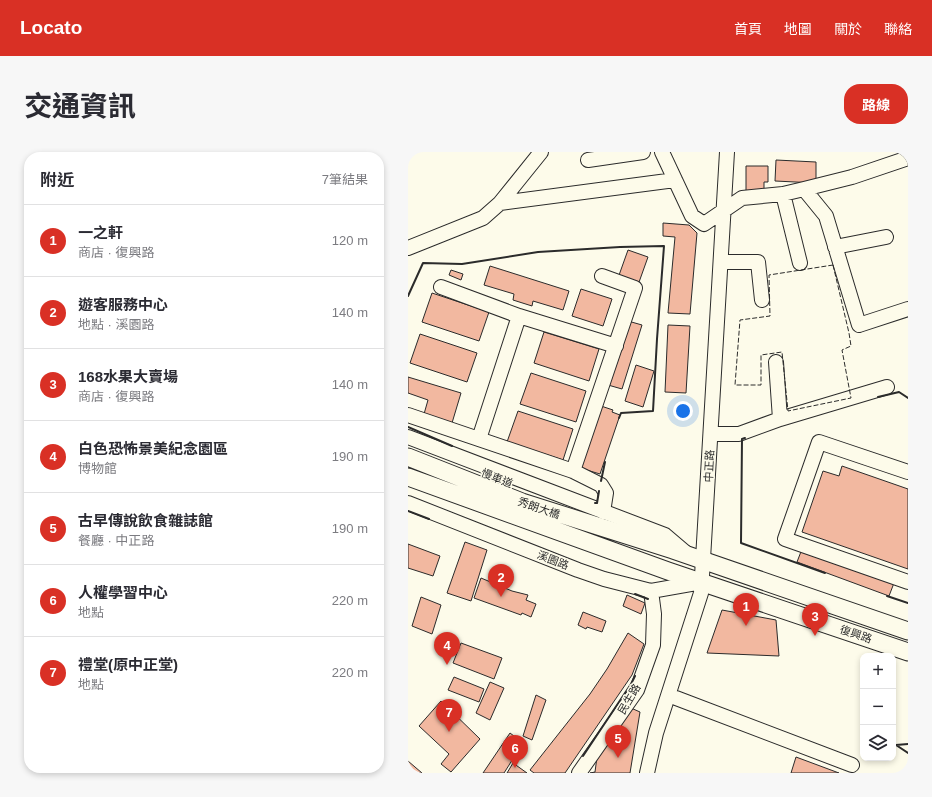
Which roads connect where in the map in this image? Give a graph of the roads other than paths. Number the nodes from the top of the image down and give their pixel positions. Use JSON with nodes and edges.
{"nodes":[{"id":1,"x":541,"y":152,"type":"edge"},
{"id":2,"x":643,"y":152,"type":"edge"},
{"id":3,"x":662,"y":152,"type":"edge"},
{"id":4,"x":727,"y":152,"type":"edge"},
{"id":5,"x":908,"y":158,"type":"edge"},
{"id":6,"x":588,"y":160,"type":"dead end"},
{"id":7,"x":675,"y":180,"type":"junction"},
{"id":8,"x":804,"y":189,"type":"junction"},
{"id":9,"x":783,"y":194,"type":"junction"},
{"id":10,"x":500,"y":203,"type":"junction"},
{"id":11,"x":724,"y":210,"type":"junction"},
{"id":12,"x":886,"y":237,"type":"dead end"},
{"id":13,"x":835,"y":247,"type":"junction"},
{"id":14,"x":408,"y":248,"type":"edge"},
{"id":15,"x":720,"y":262,"type":"junction"},
{"id":16,"x":800,"y":263,"type":"dead end"},
{"id":17,"x":602,"y":276,"type":"dead end"},
{"id":18,"x":441,"y":287,"type":"dead end"},
{"id":19,"x":762,"y":300,"type":"dead end"},
{"id":20,"x":908,"y":309,"type":"edge"},
{"id":21,"x":519,"y":316,"type":"junction"},
{"id":22,"x":616,"y":346,"type":"junction"},
{"id":23,"x":776,"y":362,"type":"dead end"},
{"id":24,"x":887,"y":387,"type":"dead end"},
{"id":25,"x":408,"y":416,"type":"edge"},
{"id":26,"x":780,"y":419,"type":"junction"},
{"id":27,"x":711,"y":434,"type":"junction"},
{"id":28,"x":408,"y":437,"type":"edge"},
{"id":29,"x":479,"y":439,"type":"junction"},
{"id":30,"x":408,"y":445,"type":"edge"},
{"id":31,"x":408,"y":457,"type":"edge"},
{"id":32,"x":573,"y":471,"type":"junction"},
{"id":33,"x":908,"y":472,"type":"edge"},
{"id":34,"x":408,"y":477,"type":"edge"},
{"id":35,"x":408,"y":487,"type":"edge"},
{"id":36,"x":442,"y":489,"type":"junction"},
{"id":37,"x":408,"y":503,"type":"edge"},
{"id":38,"x":603,"y":512,"type":"junction"},
{"id":39,"x":673,"y":550,"type":"junction"},
{"id":40,"x":697,"y":558,"type":"junction"},
{"id":41,"x":668,"y":571,"type":"joint"},
{"id":42,"x":702,"y":582,"type":"junction"},
{"id":43,"x":908,"y":582,"type":"edge"},
{"id":44,"x":651,"y":591,"type":"junction"},
{"id":45,"x":908,"y":631,"type":"edge"},
{"id":46,"x":908,"y":652,"type":"edge"},
{"id":47,"x":676,"y":698,"type":"dead end"},
{"id":48,"x":852,"y":765,"type":"dead end"},
{"id":49,"x":579,"y":773,"type":"edge"},
{"id":50,"x":647,"y":773,"type":"edge"}],
"edges":[{"from":1,"to":10,"type":"street"},
{"from":2,"to":6,"type":"street"},
{"from":3,"to":7,"type":"street"},
{"from":4,"to":11,"type":"street","name":"中正路"},
{"from":5,"to":8,"type":"street"},
{"from":7,"to":10,"type":"street"},
{"from":7,"to":11,"type":"street"},
{"from":8,"to":9,"type":"street"},
{"from":8,"to":13,"type":"street"},
{"from":9,"to":11,"type":"street"},
{"from":9,"to":16,"type":"street"},
{"from":10,"to":14,"type":"street"},
{"from":11,"to":15,"type":"street","name":"中正路"},
{"from":12,"to":13,"type":"street"},
{"from":13,"to":20,"type":"street"},
{"from":15,"to":19,"type":"street"},
{"from":15,"to":27,"type":"street","name":"中正路"},
{"from":17,"to":22,"type":"street"},
{"from":18,"to":21,"type":"street"},
{"from":21,"to":22,"type":"street"},
{"from":21,"to":29,"type":"street"},
{"from":22,"to":32,"type":"street"},
{"from":23,"to":26,"type":"street"},
{"from":24,"to":26,"type":"street"},
{"from":25,"to":29,"type":"street"},
{"from":26,"to":27,"type":"street"},
{"from":27,"to":40,"type":"street","name":"中正路"},
{"from":28,"to":38,"type":"street"},
{"from":29,"to":32,"type":"street"},
{"from":30,"to":39,"type":"street","name":"慢車道"},
{"from":31,"to":39,"type":"main road","name":"秀朗大橋"},
{"from":32,"to":38,"type":"street"},
{"from":33,"to":43,"type":"street"},
{"from":34,"to":36,"type":"main road","name":"秀朗大橋"},
{"from":35,"to":36,"type":"street"},
{"from":36,"to":41,"type":"main road","name":"秀朗大橋"},
{"from":37,"to":44,"type":"street","name":"溪園路"},
{"from":38,"to":40,"type":"street"},
{"from":39,"to":40,"type":"main road","name":"復興路"},
{"from":40,"to":42,"type":"street","name":"中正路"},
{"from":40,"to":45,"type":"main road","name":"復興路"},
{"from":41,"to":42,"type":"main road","name":"復興路"},
{"from":42,"to":44,"type":"street","name":"溪園路"},
{"from":42,"to":46,"type":"main road","name":"復興路"},
{"from":42,"to":50,"type":"street","name":"中正路"},
{"from":44,"to":49,"type":"street","name":"民生路"},
{"from":47,"to":48,"type":"street"}]}
